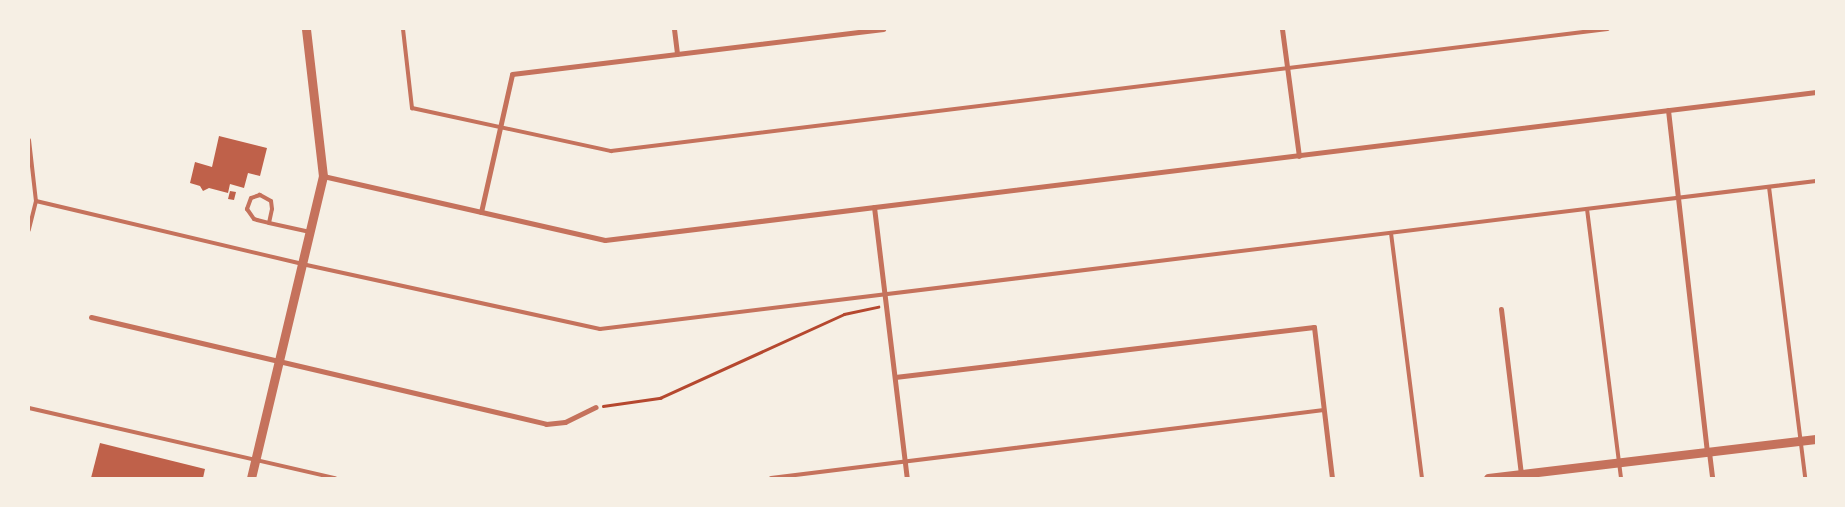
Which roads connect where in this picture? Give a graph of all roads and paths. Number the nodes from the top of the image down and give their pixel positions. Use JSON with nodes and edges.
{"nodes":[{"id":1,"x":306,"y":29,"type":"edge"},
{"id":2,"x":403,"y":29,"type":"edge"},
{"id":3,"x":674,"y":29,"type":"edge"},
{"id":4,"x":884,"y":29,"type":"edge"},
{"id":5,"x":1282,"y":29,"type":"edge"},
{"id":6,"x":1608,"y":29,"type":"edge"},
{"id":7,"x":676,"y":54,"type":"junction"},
{"id":8,"x":1288,"y":68,"type":"junction"},
{"id":9,"x":1816,"y":92,"type":"edge"},
{"id":10,"x":1668,"y":110,"type":"junction"},
{"id":11,"x":500,"y":127,"type":"junction"},
{"id":12,"x":29,"y":140,"type":"edge"},
{"id":13,"x":1299,"y":156,"type":"junction"},
{"id":14,"x":323,"y":176,"type":"junction"},
{"id":15,"x":1816,"y":181,"type":"edge"},
{"id":16,"x":1770,"y":187,"type":"junction"},
{"id":17,"x":1678,"y":198,"type":"junction"},
{"id":18,"x":36,"y":201,"type":"junction"},
{"id":19,"x":874,"y":207,"type":"junction"},
{"id":20,"x":1586,"y":209,"type":"junction"},
{"id":21,"x":481,"y":212,"type":"junction"},
{"id":22,"x":269,"y":223,"type":"junction"},
{"id":23,"x":29,"y":230,"type":"edge"},
{"id":24,"x":310,"y":232,"type":"junction"},
{"id":25,"x":1391,"y":233,"type":"junction"},
{"id":26,"x":302,"y":264,"type":"junction"},
{"id":27,"x":885,"y":294,"type":"junction"},
{"id":28,"x":886,"y":305,"type":"junction"},
{"id":29,"x":1501,"y":309,"type":"dead end"},
{"id":30,"x":92,"y":317,"type":"dead end"},
{"id":31,"x":279,"y":361,"type":"junction"},
{"id":32,"x":895,"y":377,"type":"junction"},
{"id":33,"x":596,"y":407,"type":"joint"},
{"id":34,"x":29,"y":408,"type":"edge"},
{"id":35,"x":1324,"y":410,"type":"junction"},
{"id":36,"x":1816,"y":439,"type":"edge"},
{"id":37,"x":1800,"y":441,"type":"junction"},
{"id":38,"x":1708,"y":452,"type":"junction"},
{"id":39,"x":255,"y":460,"type":"junction"},
{"id":40,"x":905,"y":461,"type":"junction"},
{"id":41,"x":1619,"y":462,"type":"junction"},
{"id":42,"x":1521,"y":476,"type":"edge"},
{"id":43,"x":251,"y":478,"type":"edge"},
{"id":44,"x":335,"y":478,"type":"edge"},
{"id":45,"x":771,"y":478,"type":"edge"},
{"id":46,"x":907,"y":478,"type":"edge"},
{"id":47,"x":1332,"y":478,"type":"edge"},
{"id":48,"x":1422,"y":478,"type":"edge"},
{"id":49,"x":1488,"y":478,"type":"edge"},
{"id":50,"x":1621,"y":478,"type":"edge"},
{"id":51,"x":1712,"y":478,"type":"edge"},
{"id":52,"x":1805,"y":478,"type":"edge"}],
"edges":[{"from":1,"to":14,"type":"street"},
{"from":2,"to":11,"type":"lane"},
{"from":3,"to":7,"type":"street"},
{"from":4,"to":7,"type":"street"},
{"from":5,"to":8,"type":"street"},
{"from":6,"to":8,"type":"lane"},
{"from":7,"to":11,"type":"street"},
{"from":8,"to":11,"type":"lane"},
{"from":8,"to":13,"type":"street"},
{"from":9,"to":10,"type":"street"},
{"from":10,"to":13,"type":"street"},
{"from":10,"to":17,"type":"street"},
{"from":11,"to":21,"type":"street"},
{"from":12,"to":18,"type":"lane"},
{"from":13,"to":19,"type":"street"},
{"from":14,"to":21,"type":"street"},
{"from":14,"to":24,"type":"street"},
{"from":15,"to":16,"type":"lane"},
{"from":16,"to":17,"type":"lane"},
{"from":16,"to":37,"type":"lane"},
{"from":17,"to":20,"type":"lane"},
{"from":17,"to":38,"type":"street"},
{"from":18,"to":23,"type":"lane"},
{"from":18,"to":26,"type":"lane"},
{"from":19,"to":21,"type":"street"},
{"from":19,"to":27,"type":"street"},
{"from":20,"to":25,"type":"lane"},
{"from":20,"to":41,"type":"lane"},
{"from":22,"to":22,"type":"lane"},
{"from":22,"to":24,"type":"lane"},
{"from":24,"to":26,"type":"street"},
{"from":25,"to":27,"type":"lane"},
{"from":25,"to":48,"type":"lane"},
{"from":26,"to":27,"type":"lane"},
{"from":26,"to":31,"type":"street"},
{"from":27,"to":28,"type":"street"},
{"from":28,"to":32,"type":"street"},
{"from":28,"to":33,"type":"path"},
{"from":29,"to":42,"type":"street"},
{"from":30,"to":31,"type":"street"},
{"from":31,"to":33,"type":"street"},
{"from":31,"to":39,"type":"street"},
{"from":32,"to":35,"type":"street"},
{"from":32,"to":40,"type":"street"},
{"from":34,"to":39,"type":"lane"},
{"from":35,"to":40,"type":"lane"},
{"from":35,"to":47,"type":"street"},
{"from":36,"to":37,"type":"street"},
{"from":37,"to":38,"type":"street"},
{"from":37,"to":52,"type":"lane"},
{"from":38,"to":41,"type":"street"},
{"from":38,"to":51,"type":"street"},
{"from":39,"to":43,"type":"street"},
{"from":39,"to":44,"type":"lane"},
{"from":40,"to":45,"type":"lane"},
{"from":40,"to":46,"type":"street"},
{"from":41,"to":42,"type":"street"},
{"from":41,"to":50,"type":"lane"},
{"from":42,"to":49,"type":"street"}]}
